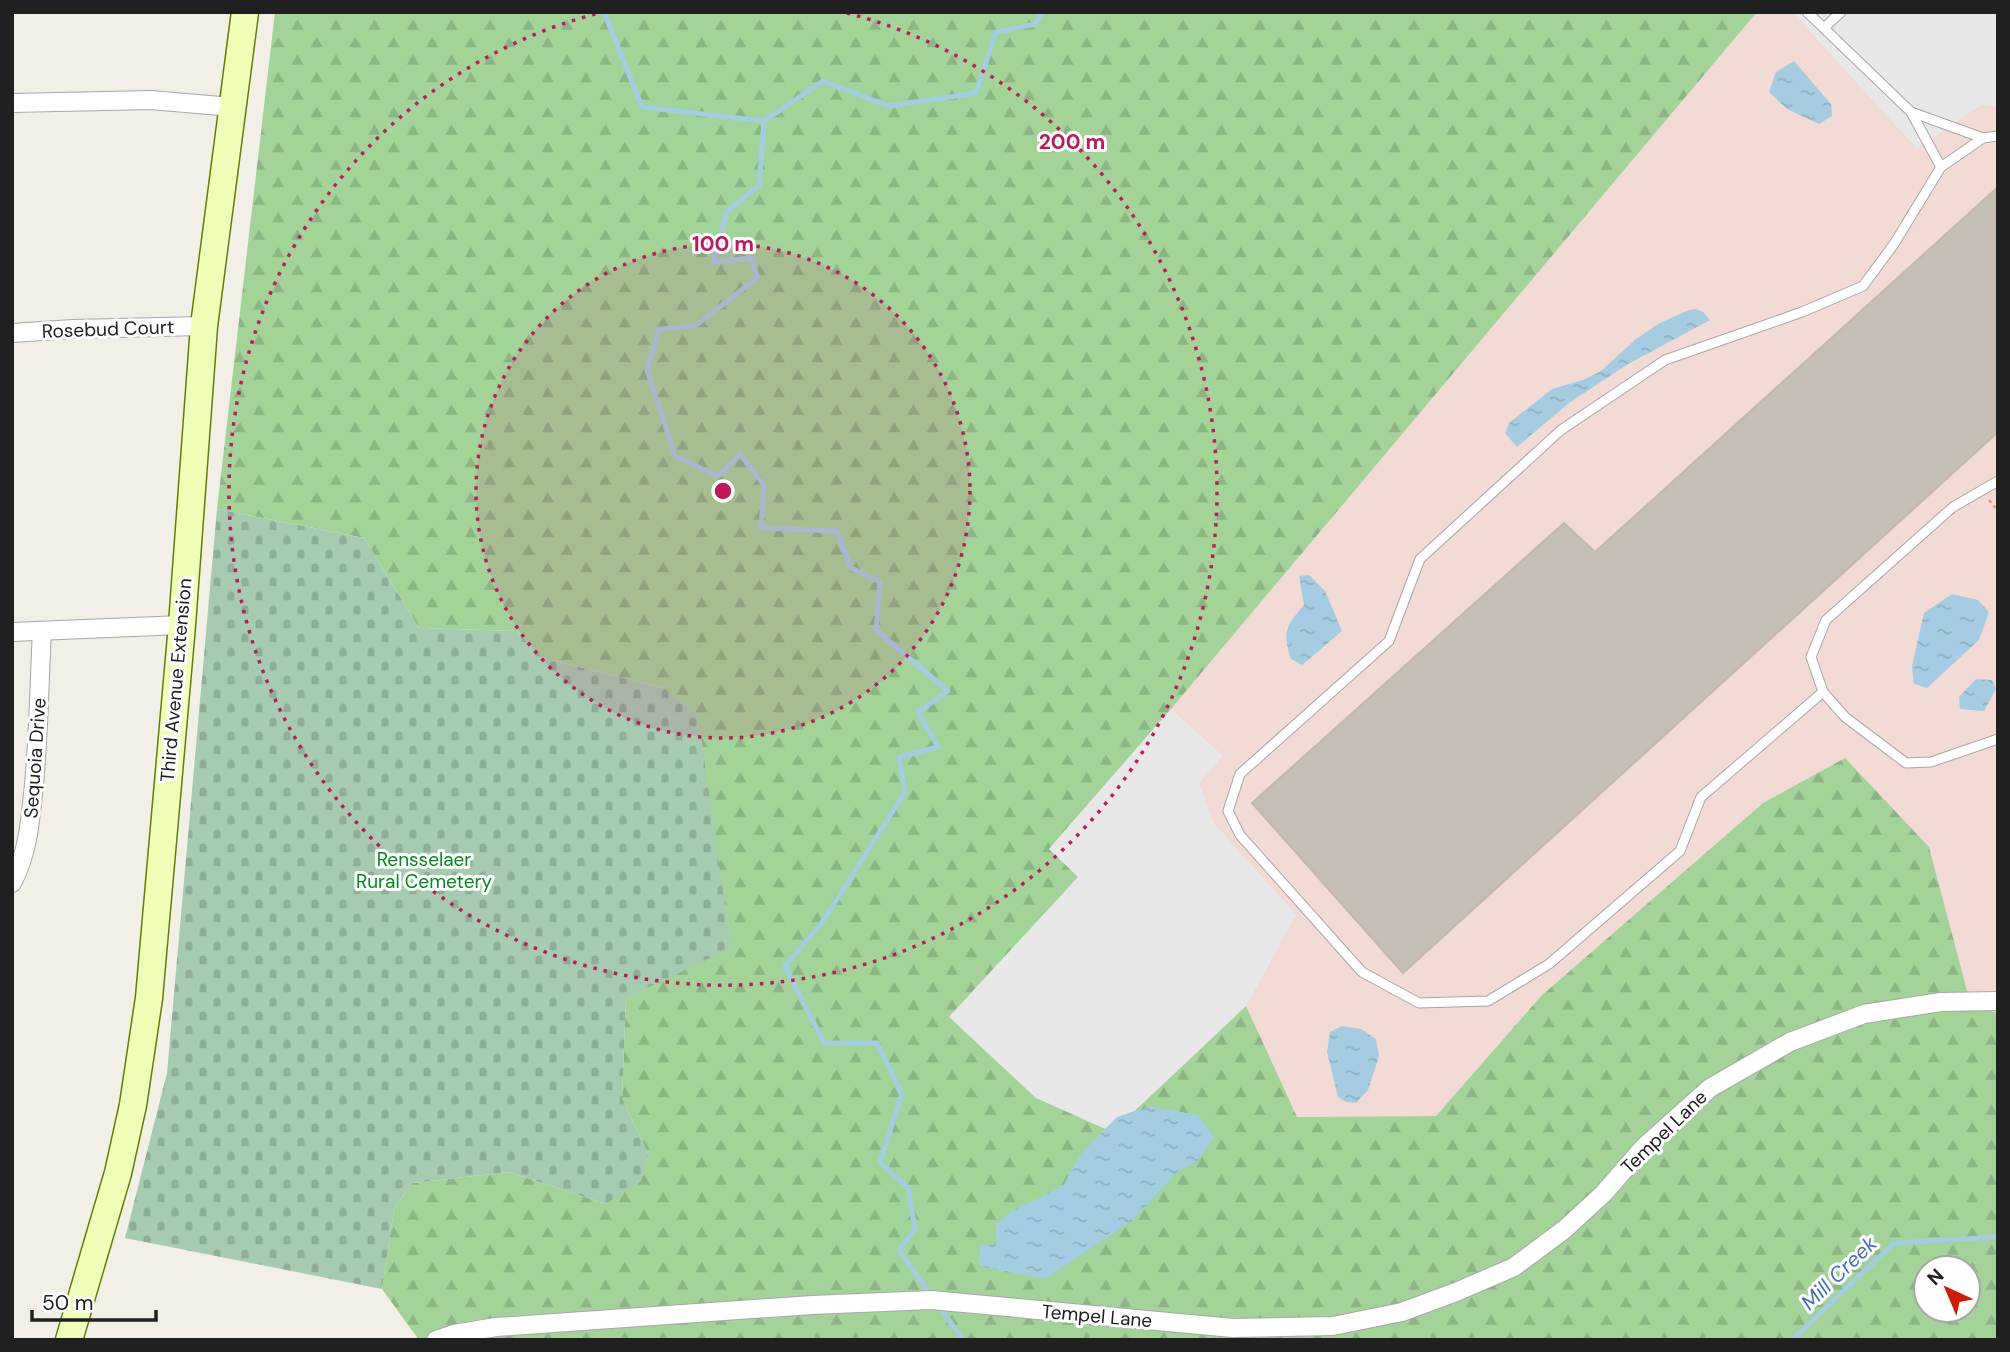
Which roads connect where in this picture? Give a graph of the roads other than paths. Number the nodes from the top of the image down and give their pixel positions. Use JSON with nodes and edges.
{"nodes":[{"id":1,"x":245,"y":12,"type":"edge"},
{"id":2,"x":1807,"y":12,"type":"edge"},
{"id":3,"x":1841,"y":12,"type":"edge"},
{"id":4,"x":1824,"y":29,"type":"junction"},
{"id":5,"x":12,"y":103,"type":"edge"},
{"id":6,"x":232,"y":107,"type":"junction"},
{"id":7,"x":1911,"y":112,"type":"junction"},
{"id":8,"x":1998,"y":136,"type":"edge"},
{"id":9,"x":1983,"y":138,"type":"junction"},
{"id":10,"x":1941,"y":167,"type":"junction"},
{"id":11,"x":204,"y":326,"type":"junction"},
{"id":12,"x":12,"y":332,"type":"edge"},
{"id":13,"x":1998,"y":481,"type":"edge"},
{"id":14,"x":182,"y":625,"type":"junction"},
{"id":15,"x":42,"y":631,"type":"junction"},
{"id":16,"x":12,"y":632,"type":"edge"},
{"id":17,"x":1823,"y":692,"type":"junction"},
{"id":18,"x":1998,"y":739,"type":"edge"},
{"id":19,"x":12,"y":883,"type":"edge"},
{"id":20,"x":1998,"y":1001,"type":"edge"},
{"id":21,"x":69,"y":1340,"type":"edge"},
{"id":22,"x":436,"y":1340,"type":"edge"}],
"edges":[{"from":1,"to":6,"type":"street","name":"Third Avenue Extension"},
{"from":2,"to":4,"type":"lane"},
{"from":3,"to":4,"type":"lane"},
{"from":4,"to":7,"type":"lane"},
{"from":5,"to":6,"type":"street"},
{"from":6,"to":11,"type":"street","name":"Third Avenue Extension"},
{"from":7,"to":9,"type":"lane"},
{"from":7,"to":10,"type":"lane"},
{"from":8,"to":9,"type":"lane"},
{"from":9,"to":10,"type":"lane"},
{"from":10,"to":17,"type":"lane"},
{"from":11,"to":12,"type":"street","name":"Rosebud Court"},
{"from":11,"to":14,"type":"street","name":"Third Avenue Extension"},
{"from":13,"to":17,"type":"lane"},
{"from":14,"to":15,"type":"street"},
{"from":14,"to":21,"type":"street","name":"Third Avenue Extension"},
{"from":15,"to":16,"type":"street"},
{"from":15,"to":19,"type":"street","name":"Sequoia Drive"},
{"from":17,"to":18,"type":"lane"},
{"from":20,"to":22,"type":"street","name":"Tempel Lane"}]}
